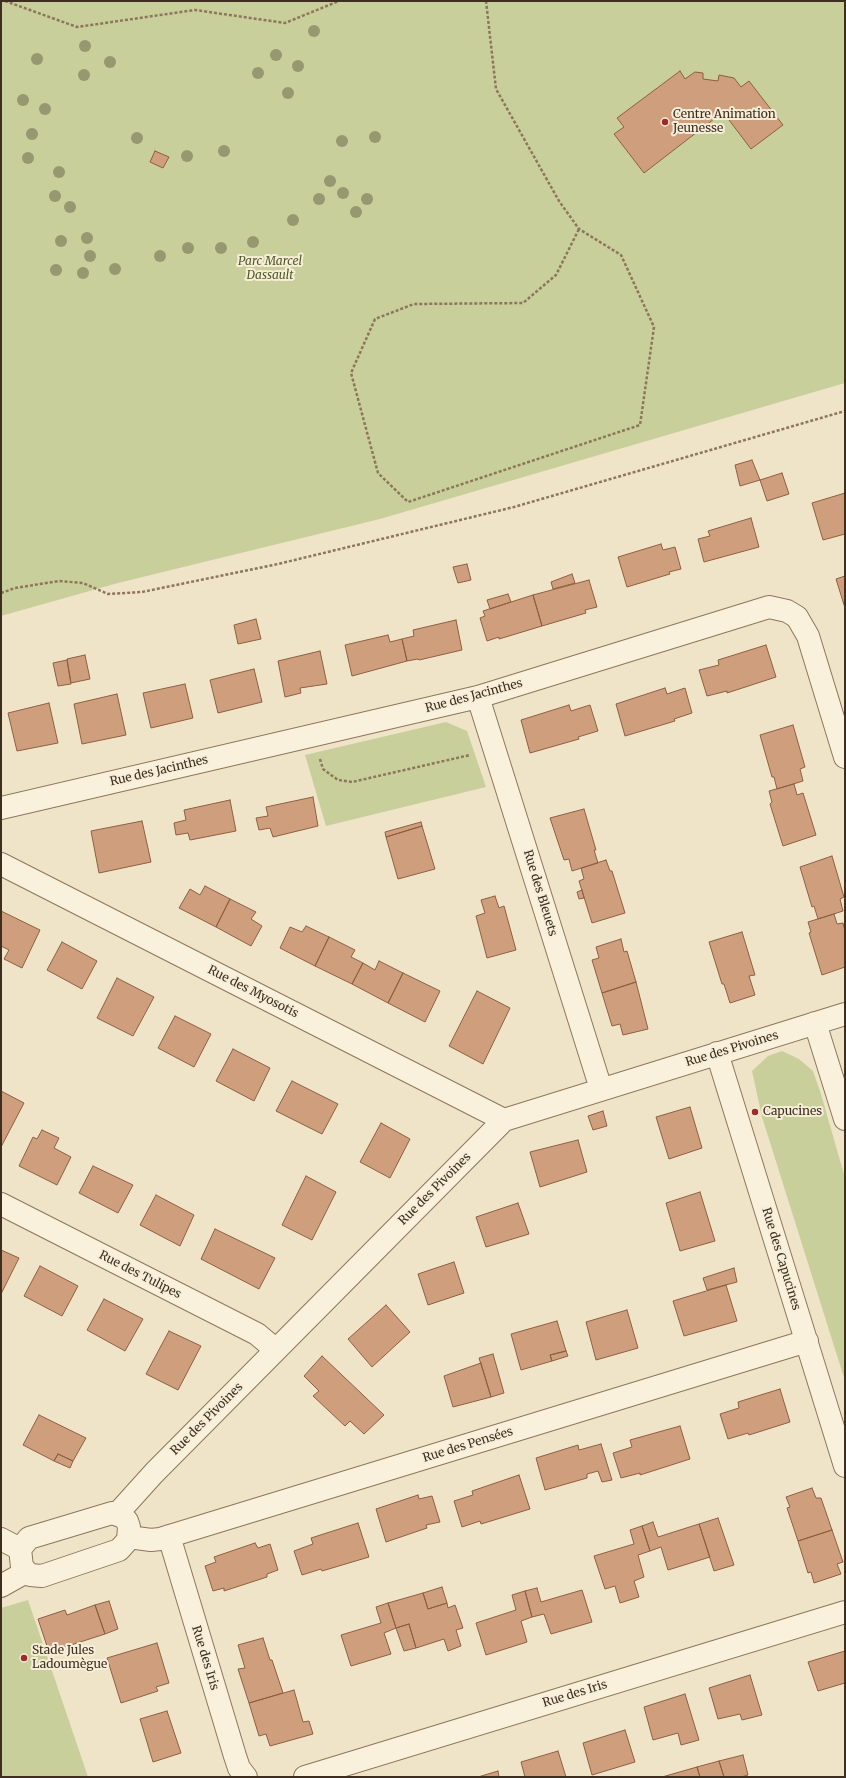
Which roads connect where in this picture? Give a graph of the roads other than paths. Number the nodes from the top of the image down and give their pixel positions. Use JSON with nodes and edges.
{"nodes":[{"id":1,"x":478,"y":697,"type":"junction"},
{"id":2,"x":845,"y":757,"type":"edge"},
{"id":3,"x":1,"y":808,"type":"edge"},
{"id":4,"x":1,"y":864,"type":"edge"},
{"id":5,"x":845,"y":1014,"type":"edge"},
{"id":6,"x":816,"y":1023,"type":"junction"},
{"id":7,"x":717,"y":1053,"type":"junction"},
{"id":8,"x":601,"y":1089,"type":"junction"},
{"id":9,"x":845,"y":1119,"type":"edge"},
{"id":10,"x":504,"y":1120,"type":"junction"},
{"id":11,"x":1,"y":1204,"type":"edge"},
{"id":12,"x":807,"y":1341,"type":"junction"},
{"id":13,"x":276,"y":1350,"type":"junction"},
{"id":14,"x":843,"y":1453,"type":"edge"},
{"id":15,"x":117,"y":1514,"type":"junction"},
{"id":16,"x":169,"y":1536,"type":"junction"},
{"id":17,"x":128,"y":1537,"type":"junction"},
{"id":18,"x":10,"y":1544,"type":"edge"},
{"id":19,"x":26,"y":1572,"type":"junction"},
{"id":20,"x":1,"y":1586,"type":"edge"},
{"id":21,"x":845,"y":1612,"type":"edge"},
{"id":22,"x":246,"y":1777,"type":"edge"},
{"id":23,"x":305,"y":1777,"type":"edge"}],
"edges":[{"from":1,"to":2,"type":"street","name":"Rue des Jacinthes"},
{"from":1,"to":3,"type":"street","name":"Rue des Jacinthes"},
{"from":1,"to":8,"type":"street","name":"Rue des Bleuets"},
{"from":4,"to":10,"type":"street","name":"Rue des Myosotis"},
{"from":5,"to":6,"type":"street","name":"Rue des Pivoines"},
{"from":6,"to":7,"type":"street","name":"Rue des Pivoines"},
{"from":6,"to":9,"type":"street"},
{"from":7,"to":8,"type":"street","name":"Rue des Pivoines"},
{"from":7,"to":12,"type":"street","name":"Rue des Capucines"},
{"from":8,"to":10,"type":"street","name":"Rue des Pivoines"},
{"from":10,"to":13,"type":"street","name":"Rue des Pivoines"},
{"from":11,"to":13,"type":"street","name":"Rue des Tulipes"},
{"from":12,"to":14,"type":"street","name":"Rue des Capucines"},
{"from":12,"to":16,"type":"street","name":"Rue des Pensées"},
{"from":13,"to":15,"type":"street","name":"Rue des Pivoines"},
{"from":15,"to":17,"type":"street"},
{"from":15,"to":18,"type":"street"},
{"from":16,"to":17,"type":"street","name":"Rue des Pensées"},
{"from":16,"to":22,"type":"street","name":"Rue des Iris"},
{"from":17,"to":19,"type":"street"},
{"from":18,"to":19,"type":"street"},
{"from":19,"to":20,"type":"street"},
{"from":21,"to":23,"type":"street","name":"Rue des Iris"}]}
